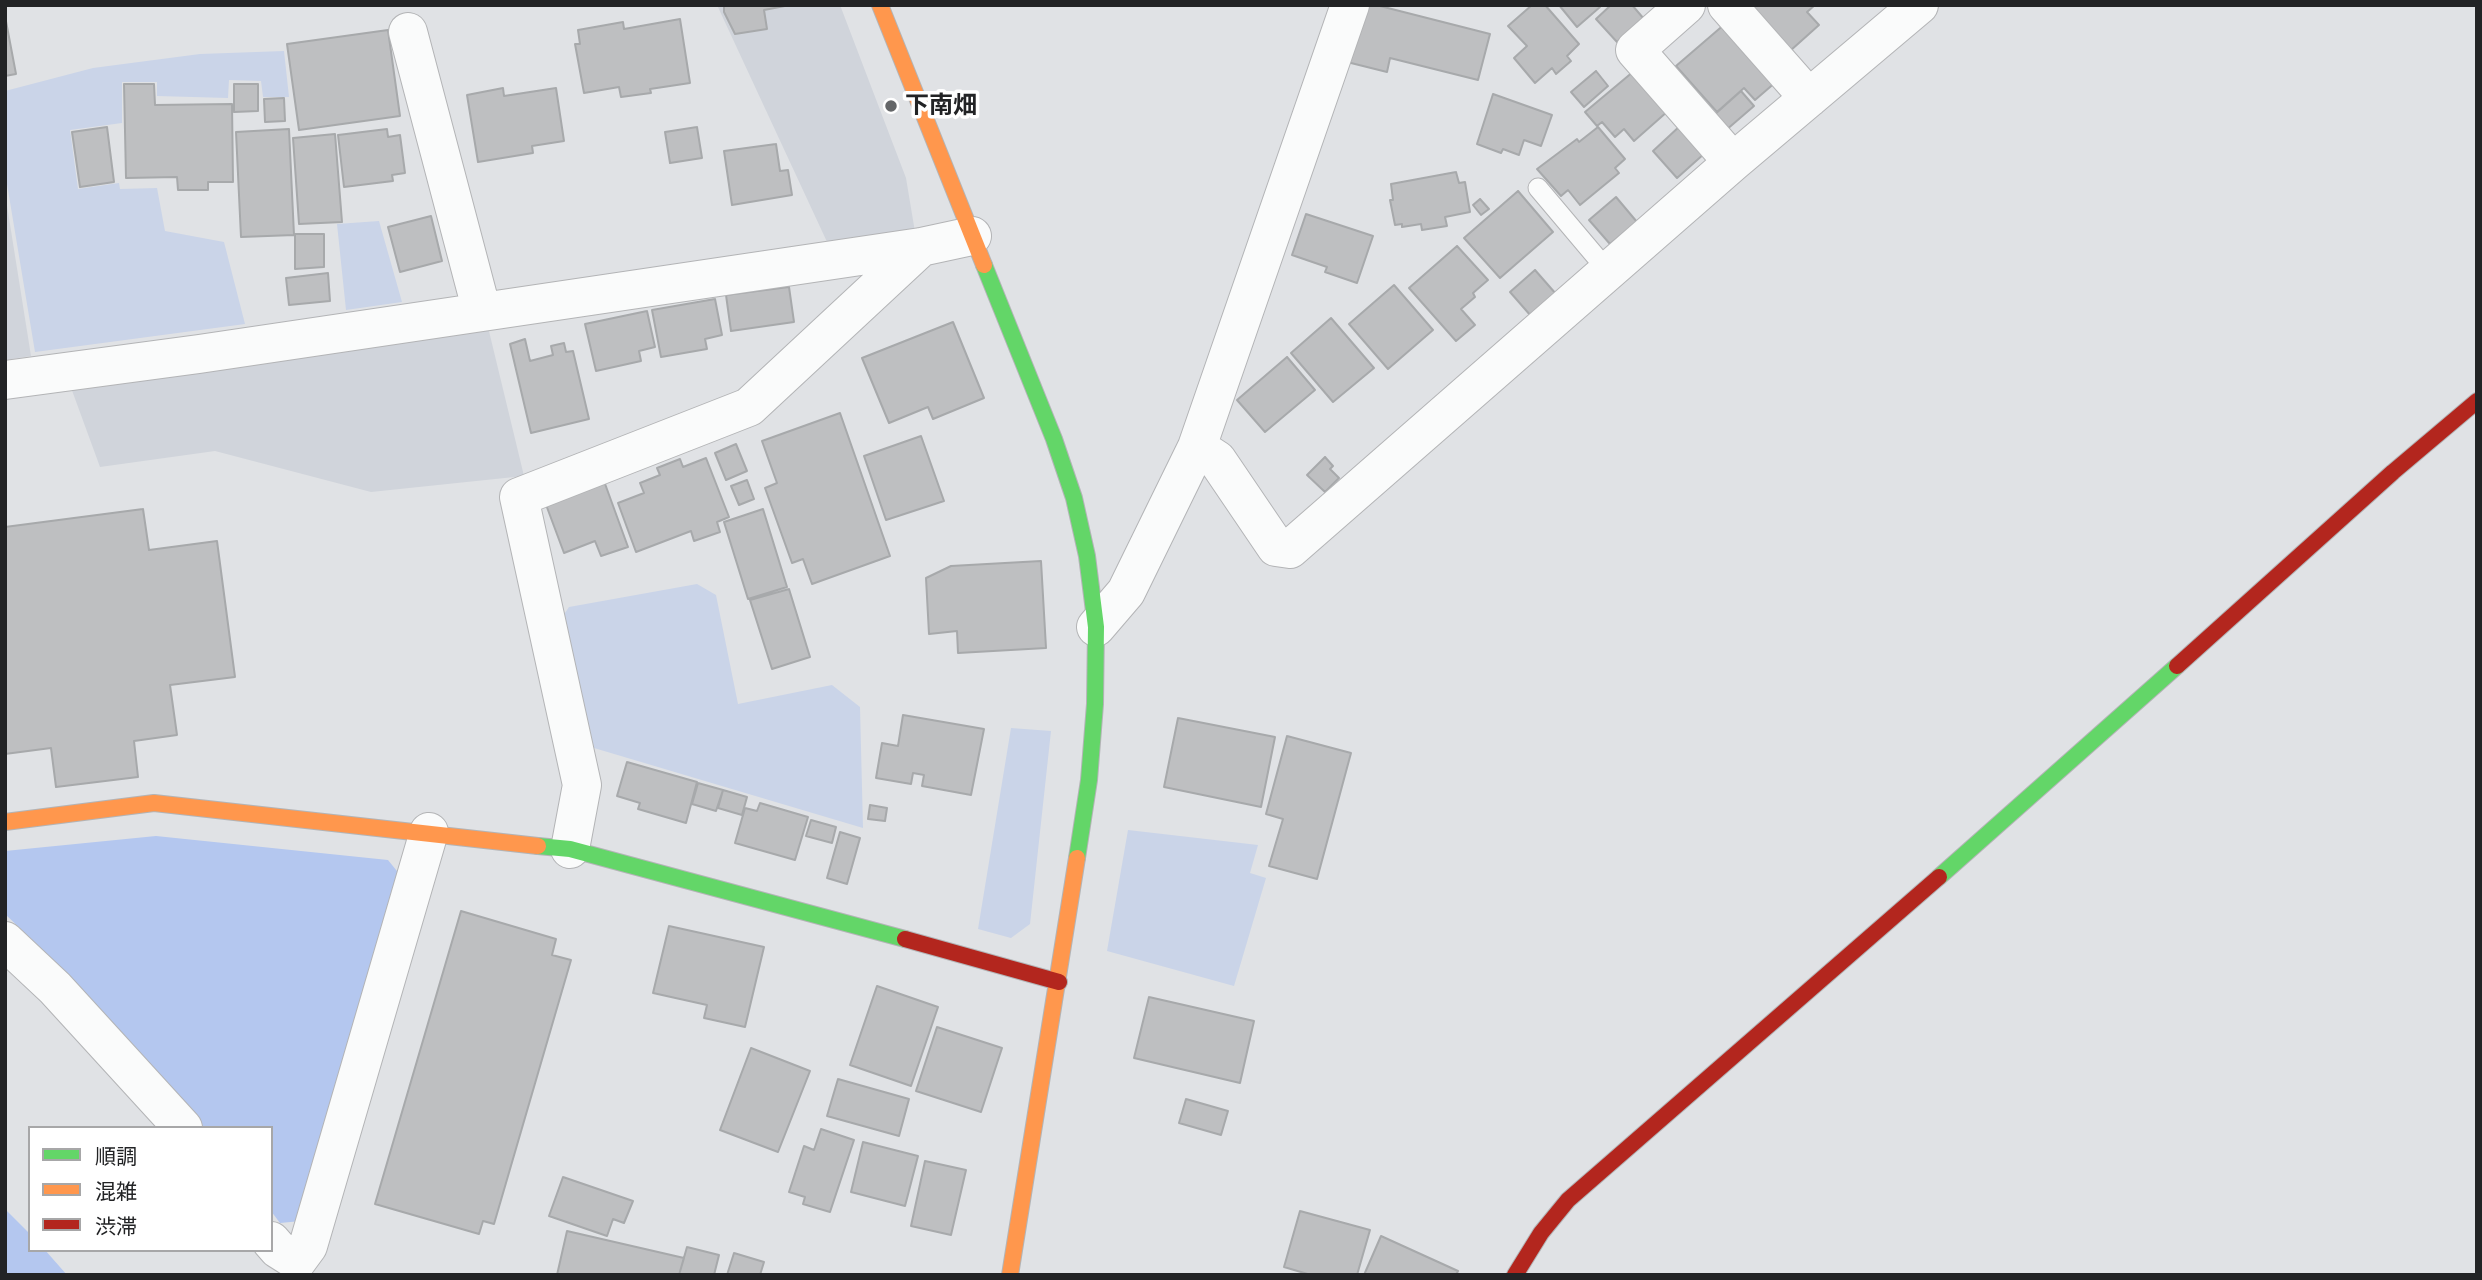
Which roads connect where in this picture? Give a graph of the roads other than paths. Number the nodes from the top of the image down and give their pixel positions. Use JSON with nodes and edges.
{"nodes":[{"id":1,"x":880,"y":5,"type":"edge"},
{"id":2,"x":1350,"y":5,"type":"edge"},
{"id":3,"x":1686,"y":5,"type":"edge"},
{"id":4,"x":1727,"y":5,"type":"edge"},
{"id":5,"x":1919,"y":5,"type":"edge"},
{"id":6,"x":408,"y":32,"type":"dead end"},
{"id":7,"x":1809,"y":98,"type":"junction"},
{"id":8,"x":1733,"y":162,"type":"junction"},
{"id":9,"x":1538,"y":188,"type":"dead end"},
{"id":10,"x":972,"y":236,"type":"junction"},
{"id":11,"x":921,"y":247,"type":"junction"},
{"id":12,"x":1608,"y":271,"type":"junction"},
{"id":13,"x":482,"y":312,"type":"junction"},
{"id":14,"x":5,"y":380,"type":"edge"},
{"id":15,"x":2477,"y":401,"type":"edge"},
{"id":16,"x":1197,"y":447,"type":"junction"},
{"id":17,"x":1096,"y":627,"type":"junction"},
{"id":18,"x":5,"y":822,"type":"edge"},
{"id":19,"x":429,"y":832,"type":"junction"},
{"id":20,"x":570,"y":849,"type":"junction"},
{"id":21,"x":5,"y":941,"type":"edge"},
{"id":22,"x":1059,"y":982,"type":"junction"},
{"id":23,"x":181,"y":1126,"type":"edge"},
{"id":24,"x":273,"y":1243,"type":"edge"},
{"id":25,"x":1010,"y":1275,"type":"edge"},
{"id":26,"x":1516,"y":1275,"type":"edge"}],
"edges":[{"from":1,"to":10,"type":"street"},
{"from":2,"to":16,"type":"street"},
{"from":3,"to":8,"type":"street"},
{"from":4,"to":7,"type":"street"},
{"from":5,"to":7,"type":"street"},
{"from":6,"to":13,"type":"street"},
{"from":7,"to":8,"type":"street"},
{"from":8,"to":12,"type":"street"},
{"from":9,"to":12,"type":"lane"},
{"from":10,"to":11,"type":"street"},
{"from":10,"to":17,"type":"street"},
{"from":11,"to":13,"type":"street"},
{"from":11,"to":20,"type":"street"},
{"from":12,"to":16,"type":"street"},
{"from":13,"to":14,"type":"street"},
{"from":15,"to":26,"type":"street"},
{"from":16,"to":17,"type":"street"},
{"from":17,"to":22,"type":"street"},
{"from":18,"to":19,"type":"street"},
{"from":19,"to":20,"type":"street"},
{"from":19,"to":24,"type":"street"},
{"from":20,"to":22,"type":"street"},
{"from":21,"to":23,"type":"street"},
{"from":22,"to":25,"type":"street"}]}
